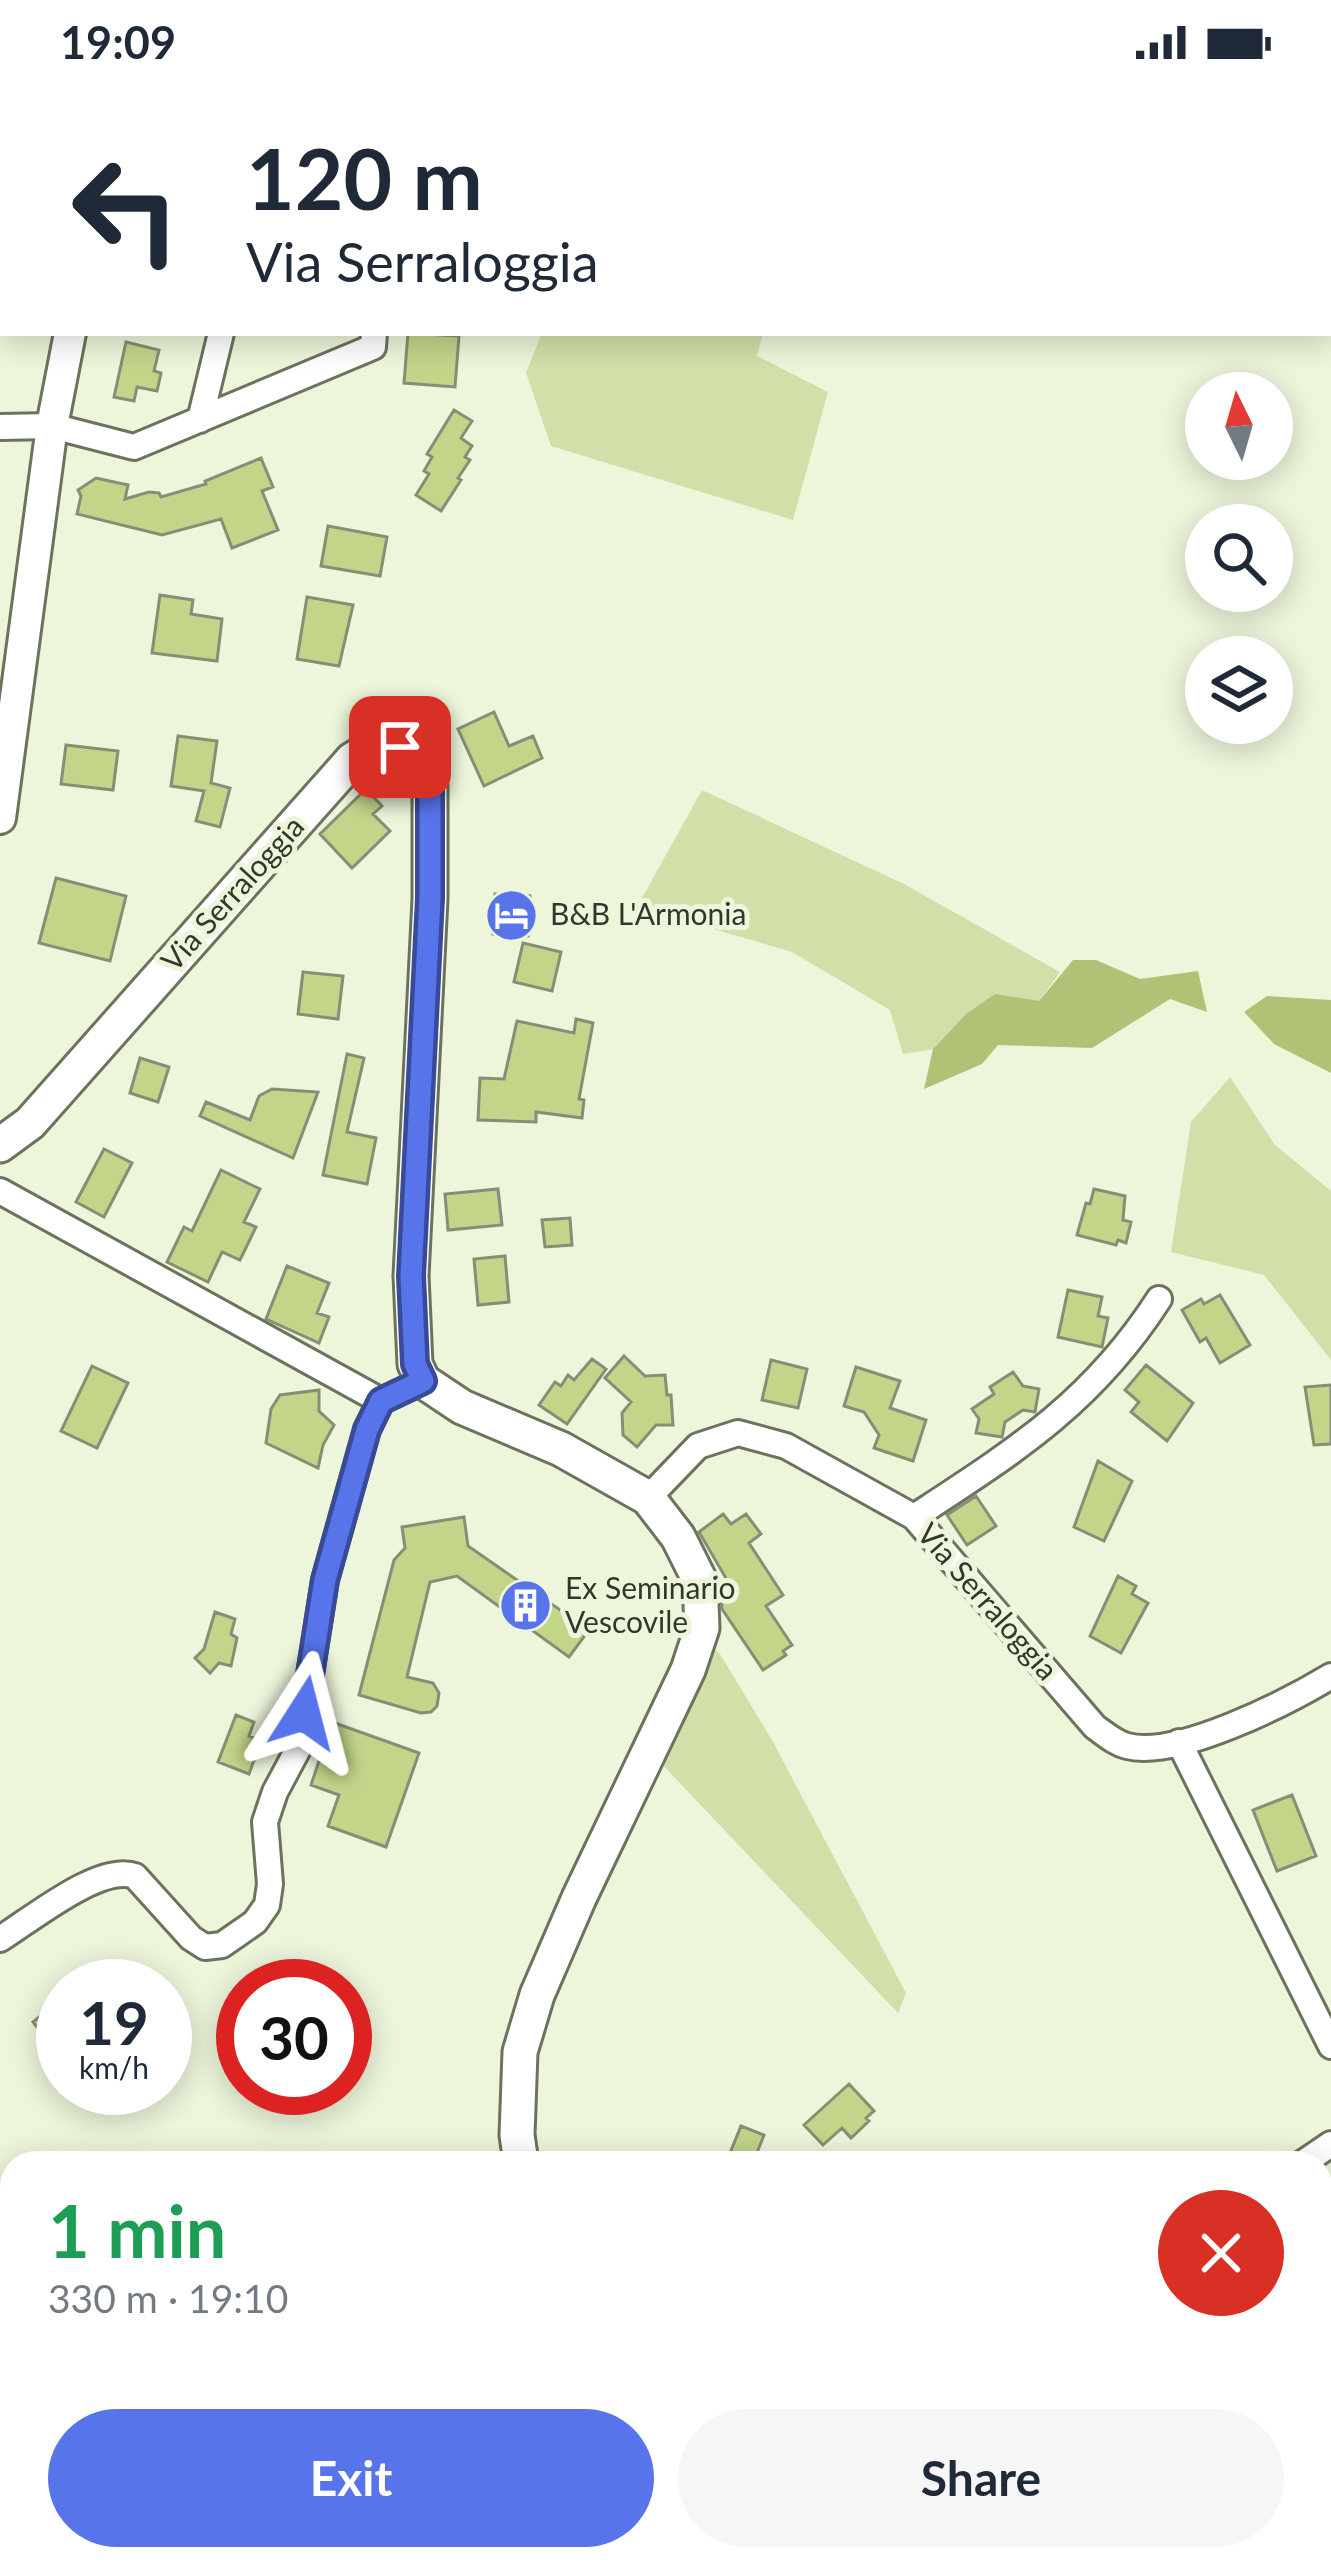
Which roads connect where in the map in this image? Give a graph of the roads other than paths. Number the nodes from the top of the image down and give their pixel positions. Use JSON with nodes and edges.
{"nodes":[{"id":1,"x":69,"y":336,"type":"edge"},
{"id":2,"x":220,"y":336,"type":"edge"},
{"id":3,"x":374,"y":336,"type":"edge"},
{"id":4,"x":200,"y":420,"type":"junction"},
{"id":5,"x":52,"y":426,"type":"junction"},
{"id":6,"x":0,"y":427,"type":"edge"},
{"id":7,"x":0,"y":818,"type":"edge"},
{"id":8,"x":0,"y":1145,"type":"edge"},
{"id":9,"x":0,"y":1191,"type":"edge"},
{"id":10,"x":1159,"y":1299,"type":"dead end"},
{"id":11,"x":423,"y":1381,"type":"junction"},
{"id":12,"x":381,"y":1401,"type":"junction"},
{"id":13,"x":648,"y":1498,"type":"junction"},
{"id":14,"x":914,"y":1517,"type":"junction"},
{"id":15,"x":1329,"y":1679,"type":"edge"},
{"id":16,"x":1179,"y":1742,"type":"junction"},
{"id":17,"x":0,"y":1939,"type":"edge"},
{"id":18,"x":1331,"y":2046,"type":"edge"},
{"id":19,"x":520,"y":2151,"type":"edge"}],
"edges":[{"from":1,"to":5,"type":"street"},
{"from":2,"to":4,"type":"street"},
{"from":3,"to":4,"type":"street"},
{"from":4,"to":5,"type":"street"},
{"from":5,"to":6,"type":"street"},
{"from":5,"to":7,"type":"street"},
{"from":8,"to":11,"type":"main road","name":"Via Serraloggia"},
{"from":9,"to":12,"type":"street"},
{"from":10,"to":14,"type":"street"},
{"from":11,"to":12,"type":"street"},
{"from":11,"to":13,"type":"main road"},
{"from":12,"to":17,"type":"street"},
{"from":13,"to":14,"type":"street","name":"Via Serraloggia"},
{"from":13,"to":19,"type":"main road"},
{"from":14,"to":16,"type":"street","name":"Via Serraloggia"},
{"from":15,"to":16,"type":"street","name":"Via Serraloggia"},
{"from":16,"to":18,"type":"street"}]}
